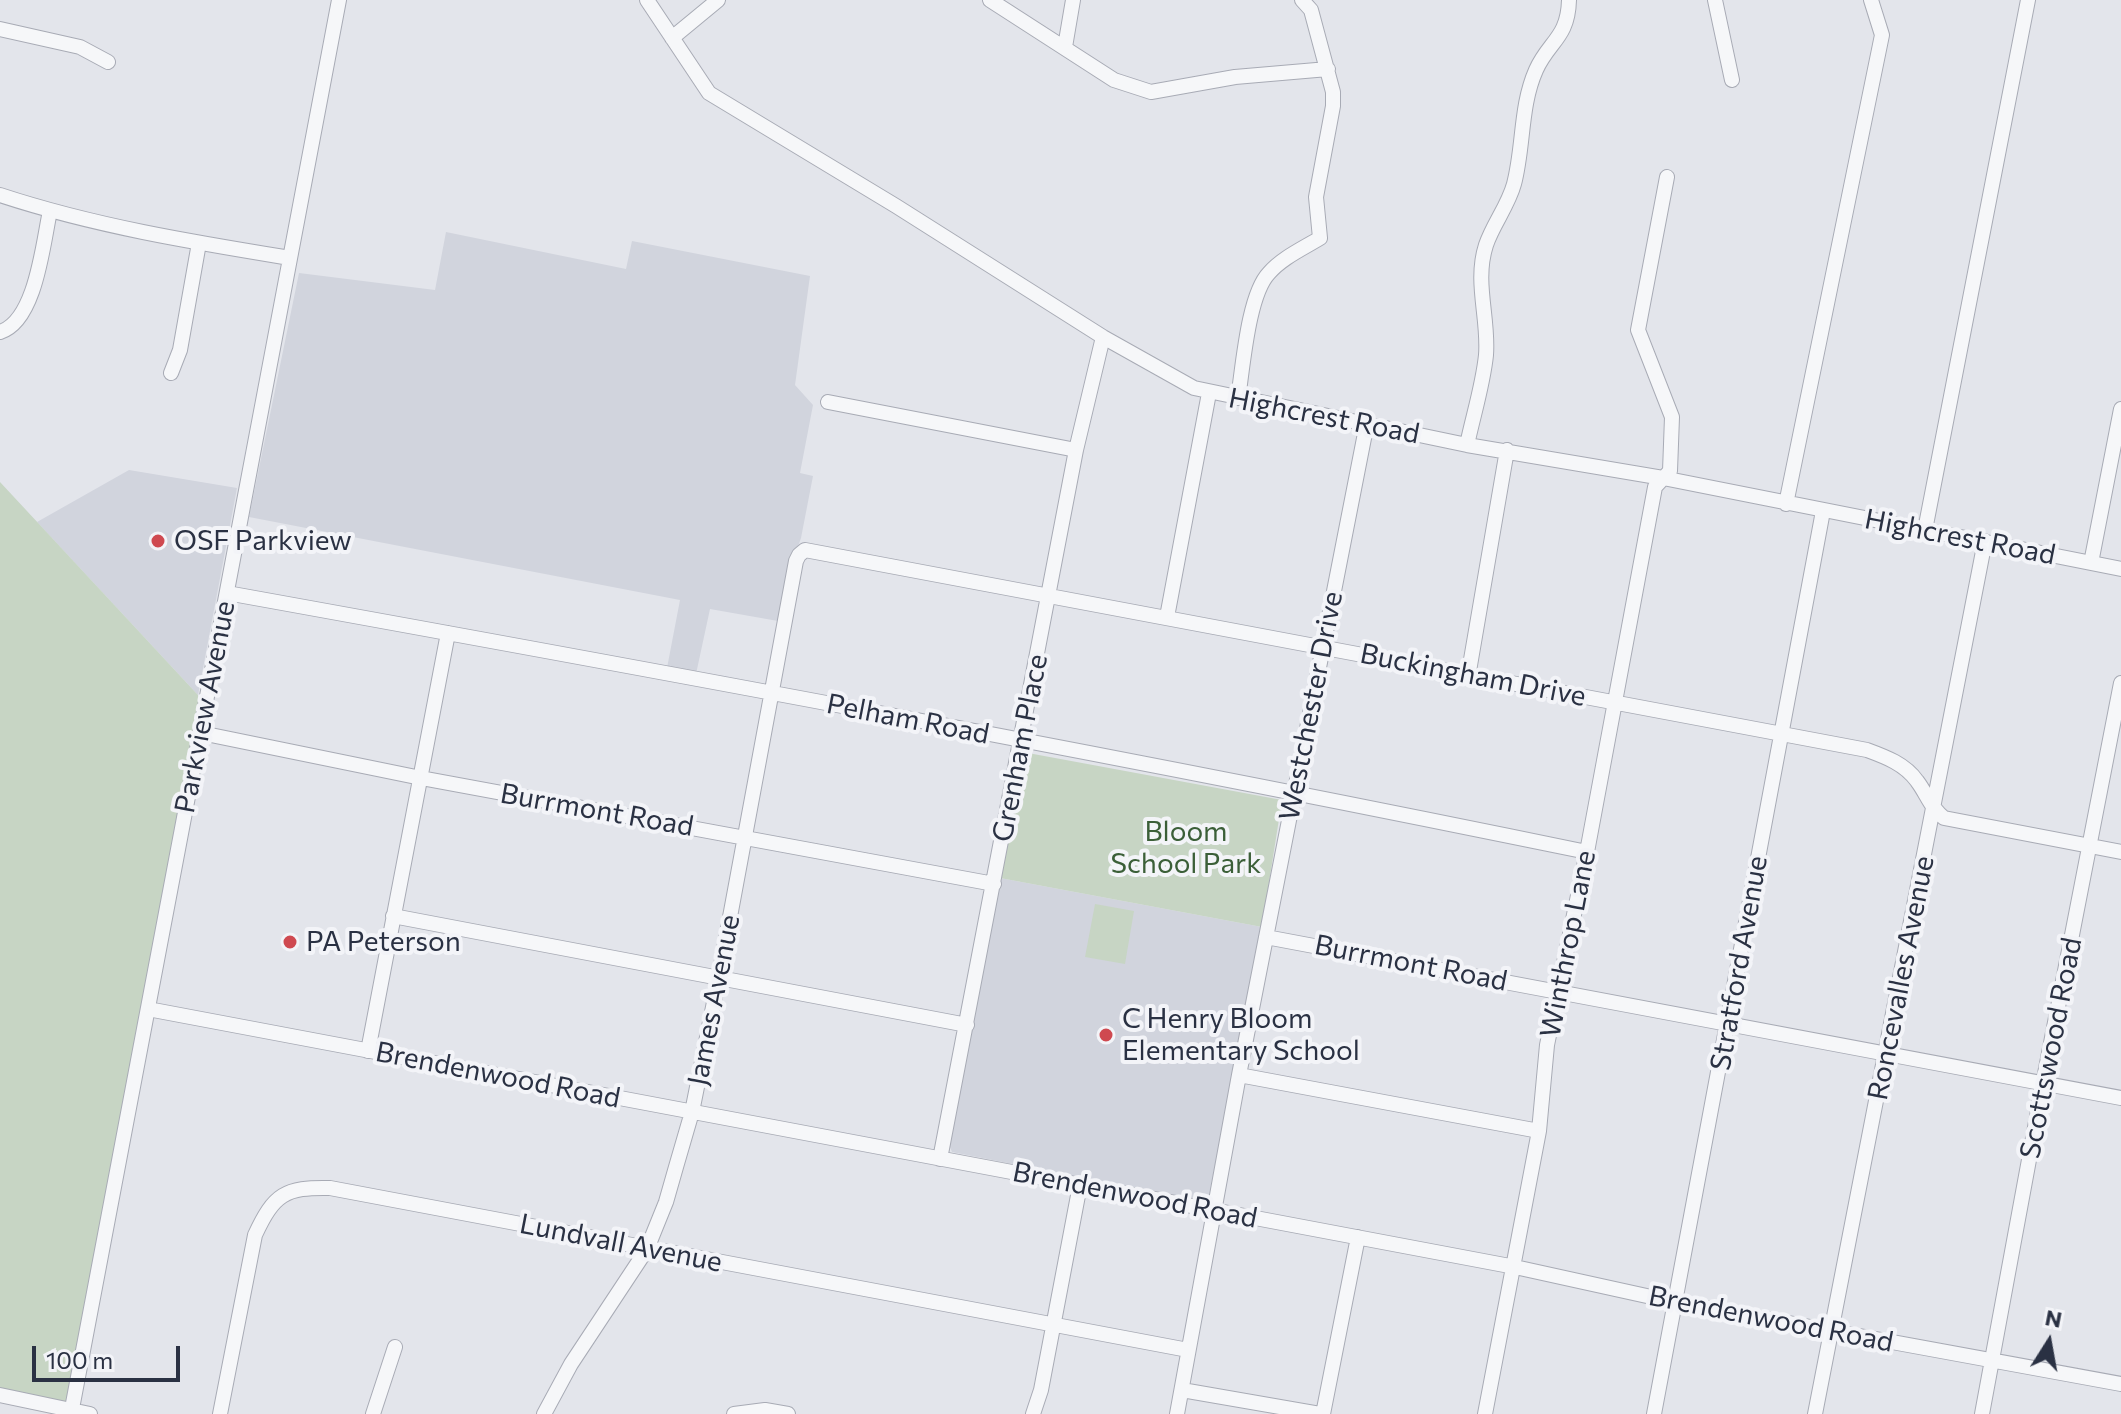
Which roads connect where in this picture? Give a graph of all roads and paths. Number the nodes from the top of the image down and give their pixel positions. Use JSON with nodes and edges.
{"nodes":[{"id":1,"x":339,"y":0,"type":"edge"},
{"id":2,"x":647,"y":0,"type":"edge"},
{"id":3,"x":718,"y":0,"type":"edge"},
{"id":4,"x":990,"y":0,"type":"edge"},
{"id":5,"x":1073,"y":0,"type":"edge"},
{"id":6,"x":1302,"y":0,"type":"edge"},
{"id":7,"x":1569,"y":0,"type":"edge"},
{"id":8,"x":1715,"y":0,"type":"edge"},
{"id":9,"x":1871,"y":0,"type":"edge"},
{"id":10,"x":2028,"y":0,"type":"edge"},
{"id":11,"x":0,"y":29,"type":"edge"},
{"id":12,"x":672,"y":38,"type":"junction"},
{"id":13,"x":1065,"y":47,"type":"junction"},
{"id":14,"x":108,"y":62,"type":"dead end"},
{"id":15,"x":1328,"y":69,"type":"junction"},
{"id":16,"x":1732,"y":80,"type":"dead end"},
{"id":17,"x":1667,"y":177,"type":"dead end"},
{"id":18,"x":0,"y":195,"type":"edge"},
{"id":19,"x":50,"y":211,"type":"junction"},
{"id":20,"x":199,"y":243,"type":"junction"},
{"id":21,"x":290,"y":258,"type":"junction"},
{"id":22,"x":0,"y":332,"type":"edge"},
{"id":23,"x":1103,"y":337,"type":"junction"},
{"id":24,"x":171,"y":373,"type":"dead end"},
{"id":25,"x":1209,"y":393,"type":"junction"},
{"id":26,"x":1238,"y":398,"type":"junction"},
{"id":27,"x":828,"y":402,"type":"dead end"},
{"id":28,"x":2121,"y":409,"type":"edge"},
{"id":29,"x":1367,"y":423,"type":"junction"},
{"id":30,"x":1467,"y":445,"type":"junction"},
{"id":31,"x":1076,"y":450,"type":"junction"},
{"id":32,"x":1507,"y":450,"type":"junction"},
{"id":33,"x":1663,"y":478,"type":"junction"},
{"id":34,"x":1786,"y":504,"type":"junction"},
{"id":35,"x":1823,"y":511,"type":"junction"},
{"id":36,"x":1925,"y":530,"type":"junction"},
{"id":37,"x":1985,"y":541,"type":"junction"},
{"id":38,"x":799,"y":555,"type":"joint"},
{"id":39,"x":2091,"y":563,"type":"junction"},
{"id":40,"x":2121,"y":569,"type":"edge"},
{"id":41,"x":227,"y":593,"type":"junction"},
{"id":42,"x":1050,"y":595,"type":"junction"},
{"id":43,"x":1167,"y":617,"type":"junction"},
{"id":44,"x":448,"y":633,"type":"junction"},
{"id":45,"x":1323,"y":646,"type":"junction"},
{"id":46,"x":1468,"y":677,"type":"junction"},
{"id":47,"x":2121,"y":683,"type":"edge"},
{"id":48,"x":772,"y":693,"type":"junction"},
{"id":49,"x":1615,"y":702,"type":"junction"},
{"id":50,"x":201,"y":733,"type":"junction"},
{"id":51,"x":1781,"y":734,"type":"junction"},
{"id":52,"x":1021,"y":741,"type":"junction"},
{"id":53,"x":421,"y":778,"type":"junction"},
{"id":54,"x":1294,"y":792,"type":"junction"},
{"id":55,"x":1933,"y":809,"type":"junction"},
{"id":56,"x":744,"y":836,"type":"junction"},
{"id":57,"x":2090,"y":846,"type":"junction"},
{"id":58,"x":1587,"y":852,"type":"junction"},
{"id":59,"x":2121,"y":852,"type":"edge"},
{"id":60,"x":994,"y":884,"type":"junction"},
{"id":61,"x":393,"y":916,"type":"junction"},
{"id":62,"x":1266,"y":937,"type":"junction"},
{"id":63,"x":719,"y":978,"type":"junction"},
{"id":64,"x":1558,"y":991,"type":"junction"},
{"id":65,"x":148,"y":1009,"type":"junction"},
{"id":66,"x":1728,"y":1024,"type":"junction"},
{"id":67,"x":967,"y":1025,"type":"junction"},
{"id":68,"x":368,"y":1051,"type":"junction"},
{"id":69,"x":1886,"y":1056,"type":"junction"},
{"id":70,"x":1239,"y":1075,"type":"junction"},
{"id":71,"x":2043,"y":1084,"type":"junction"},
{"id":72,"x":2121,"y":1098,"type":"edge"},
{"id":73,"x":692,"y":1112,"type":"junction"},
{"id":74,"x":1539,"y":1131,"type":"junction"},
{"id":75,"x":940,"y":1159,"type":"junction"},
{"id":76,"x":1080,"y":1185,"type":"junction"},
{"id":77,"x":1215,"y":1210,"type":"junction"},
{"id":78,"x":1358,"y":1237,"type":"junction"},
{"id":79,"x":647,"y":1249,"type":"junction"},
{"id":80,"x":1515,"y":1267,"type":"junction"},
{"id":81,"x":1674,"y":1302,"type":"junction"},
{"id":82,"x":1055,"y":1323,"type":"junction"},
{"id":83,"x":1831,"y":1331,"type":"junction"},
{"id":84,"x":395,"y":1347,"type":"dead end"},
{"id":85,"x":1188,"y":1350,"type":"junction"},
{"id":86,"x":1993,"y":1361,"type":"junction"},
{"id":87,"x":2121,"y":1384,"type":"edge"},
{"id":88,"x":1182,"y":1390,"type":"junction"},
{"id":89,"x":0,"y":1395,"type":"edge"},
{"id":90,"x":71,"y":1412,"type":"edge"},
{"id":91,"x":90,"y":1414,"type":"edge"},
{"id":92,"x":220,"y":1414,"type":"edge"},
{"id":93,"x":373,"y":1414,"type":"edge"},
{"id":94,"x":544,"y":1414,"type":"edge"},
{"id":95,"x":734,"y":1414,"type":"edge"},
{"id":96,"x":788,"y":1414,"type":"edge"},
{"id":97,"x":1033,"y":1414,"type":"edge"},
{"id":98,"x":1177,"y":1414,"type":"edge"},
{"id":99,"x":1322,"y":1414,"type":"edge"},
{"id":100,"x":1485,"y":1414,"type":"edge"},
{"id":101,"x":1654,"y":1414,"type":"edge"},
{"id":102,"x":1815,"y":1414,"type":"edge"},
{"id":103,"x":1982,"y":1414,"type":"edge"}],
"edges":[{"from":1,"to":21,"type":"street","name":"Parkview Avenue"},
{"from":2,"to":12,"type":"street","name":"Highcrest Road"},
{"from":3,"to":12,"type":"street"},
{"from":4,"to":13,"type":"street"},
{"from":5,"to":13,"type":"street"},
{"from":6,"to":15,"type":"street"},
{"from":7,"to":30,"type":"street"},
{"from":8,"to":16,"type":"street"},
{"from":9,"to":34,"type":"street"},
{"from":10,"to":36,"type":"street"},
{"from":11,"to":14,"type":"street"},
{"from":12,"to":23,"type":"street","name":"Highcrest Road"},
{"from":13,"to":15,"type":"street"},
{"from":15,"to":26,"type":"street"},
{"from":17,"to":33,"type":"street","name":"Winthrop Lane"},
{"from":18,"to":19,"type":"street"},
{"from":19,"to":20,"type":"street"},
{"from":19,"to":22,"type":"street"},
{"from":20,"to":21,"type":"street"},
{"from":20,"to":24,"type":"street"},
{"from":21,"to":41,"type":"street","name":"Parkview Avenue"},
{"from":23,"to":25,"type":"street","name":"Highcrest Road"},
{"from":23,"to":31,"type":"street","name":"Grenham Place"},
{"from":25,"to":26,"type":"street","name":"Highcrest Road"},
{"from":25,"to":43,"type":"street"},
{"from":26,"to":29,"type":"street","name":"Highcrest Road"},
{"from":27,"to":31,"type":"street"},
{"from":28,"to":39,"type":"street"},
{"from":29,"to":30,"type":"street","name":"Highcrest Road"},
{"from":29,"to":45,"type":"street","name":"Westchester Drive"},
{"from":30,"to":32,"type":"street","name":"Highcrest Road"},
{"from":31,"to":42,"type":"street","name":"Grenham Place"},
{"from":32,"to":33,"type":"street","name":"Highcrest Road"},
{"from":32,"to":46,"type":"street"},
{"from":33,"to":34,"type":"street","name":"Highcrest Road"},
{"from":33,"to":49,"type":"street","name":"Winthrop Lane"},
{"from":34,"to":35,"type":"street","name":"Highcrest Road"},
{"from":35,"to":36,"type":"street","name":"Highcrest Road"},
{"from":35,"to":51,"type":"street","name":"Stratford Avenue"},
{"from":36,"to":37,"type":"street","name":"Highcrest Road"},
{"from":37,"to":39,"type":"street","name":"Highcrest Road"},
{"from":37,"to":55,"type":"street","name":"Roncevalles Avenue"},
{"from":38,"to":42,"type":"street","name":"Buckingham Drive"},
{"from":38,"to":48,"type":"street","name":"James Avenue"},
{"from":39,"to":40,"type":"street","name":"Highcrest Road"},
{"from":41,"to":44,"type":"street","name":"Pelham Road"},
{"from":41,"to":50,"type":"street","name":"Parkview Avenue"},
{"from":42,"to":43,"type":"street","name":"Buckingham Drive"},
{"from":42,"to":52,"type":"street","name":"Grenham Place"},
{"from":43,"to":45,"type":"street","name":"Buckingham Drive"},
{"from":44,"to":48,"type":"street","name":"Pelham Road"},
{"from":44,"to":53,"type":"street"},
{"from":45,"to":46,"type":"street","name":"Buckingham Drive"},
{"from":45,"to":54,"type":"street","name":"Westchester Drive"},
{"from":46,"to":49,"type":"street","name":"Buckingham Drive"},
{"from":47,"to":57,"type":"street","name":"Scottswood Road"},
{"from":48,"to":52,"type":"street","name":"Pelham Road"},
{"from":48,"to":56,"type":"street","name":"James Avenue"},
{"from":49,"to":51,"type":"street","name":"Buckingham Drive"},
{"from":49,"to":58,"type":"street","name":"Winthrop Lane"},
{"from":50,"to":53,"type":"street","name":"Burrmont Road"},
{"from":50,"to":65,"type":"street","name":"Parkview Avenue"},
{"from":51,"to":55,"type":"street","name":"Buckingham Drive"},
{"from":51,"to":66,"type":"street","name":"Stratford Avenue"},
{"from":52,"to":54,"type":"street","name":"Pelham Road"},
{"from":52,"to":60,"type":"street","name":"Grenham Place"},
{"from":53,"to":56,"type":"street","name":"Burrmont Road"},
{"from":53,"to":61,"type":"street"},
{"from":54,"to":58,"type":"street","name":"Pelham Road"},
{"from":54,"to":62,"type":"street","name":"Westchester Drive"},
{"from":55,"to":57,"type":"street"},
{"from":55,"to":69,"type":"street","name":"Roncevalles Avenue"},
{"from":56,"to":60,"type":"street","name":"Burrmont Road"},
{"from":56,"to":63,"type":"street","name":"James Avenue"},
{"from":57,"to":59,"type":"street"},
{"from":57,"to":71,"type":"street","name":"Scottswood Road"},
{"from":58,"to":64,"type":"street","name":"Winthrop Lane"},
{"from":60,"to":67,"type":"street","name":"Grenham Place"},
{"from":61,"to":63,"type":"street"},
{"from":61,"to":68,"type":"street"},
{"from":62,"to":64,"type":"street","name":"Burrmont Road"},
{"from":62,"to":70,"type":"street","name":"Westchester Drive"},
{"from":63,"to":67,"type":"street"},
{"from":63,"to":73,"type":"street","name":"James Avenue"},
{"from":64,"to":66,"type":"street","name":"Burrmont Road"},
{"from":64,"to":74,"type":"street","name":"Winthrop Lane"},
{"from":65,"to":68,"type":"street","name":"Brendenwood Road"},
{"from":65,"to":90,"type":"street","name":"Parkview Avenue"},
{"from":66,"to":69,"type":"street","name":"Burrmont Road"},
{"from":66,"to":81,"type":"street","name":"Stratford Avenue"},
{"from":67,"to":75,"type":"street","name":"Grenham Place"},
{"from":68,"to":73,"type":"street","name":"Brendenwood Road"},
{"from":69,"to":71,"type":"street","name":"Burrmont Road"},
{"from":69,"to":83,"type":"street","name":"Roncevalles Avenue"},
{"from":70,"to":74,"type":"street"},
{"from":70,"to":77,"type":"street","name":"Westchester Drive"},
{"from":71,"to":72,"type":"street","name":"Burrmont Road"},
{"from":71,"to":86,"type":"street","name":"Scottswood Road"},
{"from":73,"to":75,"type":"street","name":"Brendenwood Road"},
{"from":73,"to":79,"type":"street","name":"James Avenue"},
{"from":74,"to":80,"type":"street","name":"Winthrop Lane"},
{"from":75,"to":76,"type":"street","name":"Brendenwood Road"},
{"from":76,"to":77,"type":"street","name":"Brendenwood Road"},
{"from":76,"to":82,"type":"street"},
{"from":77,"to":78,"type":"street","name":"Brendenwood Road"},
{"from":77,"to":85,"type":"street","name":"Westchester Drive"},
{"from":78,"to":80,"type":"street","name":"Brendenwood Road"},
{"from":78,"to":99,"type":"street"},
{"from":79,"to":82,"type":"street","name":"Lundvall Avenue"},
{"from":79,"to":92,"type":"street","name":"Lundvall Avenue"},
{"from":79,"to":94,"type":"street","name":"James Avenue"},
{"from":80,"to":81,"type":"street","name":"Brendenwood Road"},
{"from":80,"to":100,"type":"street","name":"Winthrop Lane"},
{"from":81,"to":83,"type":"street","name":"Brendenwood Road"},
{"from":81,"to":101,"type":"street","name":"Stratford Avenue"},
{"from":82,"to":85,"type":"street","name":"Lundvall Avenue"},
{"from":82,"to":97,"type":"street"},
{"from":83,"to":86,"type":"street","name":"Brendenwood Road"},
{"from":83,"to":102,"type":"street","name":"Roncevalles Avenue"},
{"from":84,"to":93,"type":"street"},
{"from":85,"to":88,"type":"street","name":"Westchester Drive"},
{"from":86,"to":87,"type":"street","name":"Brendenwood Road"},
{"from":86,"to":103,"type":"street","name":"Scottswood Road"},
{"from":88,"to":98,"type":"street","name":"Westchester Drive"},
{"from":88,"to":99,"type":"street"},
{"from":89,"to":90,"type":"street"},
{"from":90,"to":91,"type":"street"},
{"from":95,"to":96,"type":"street"}]}
